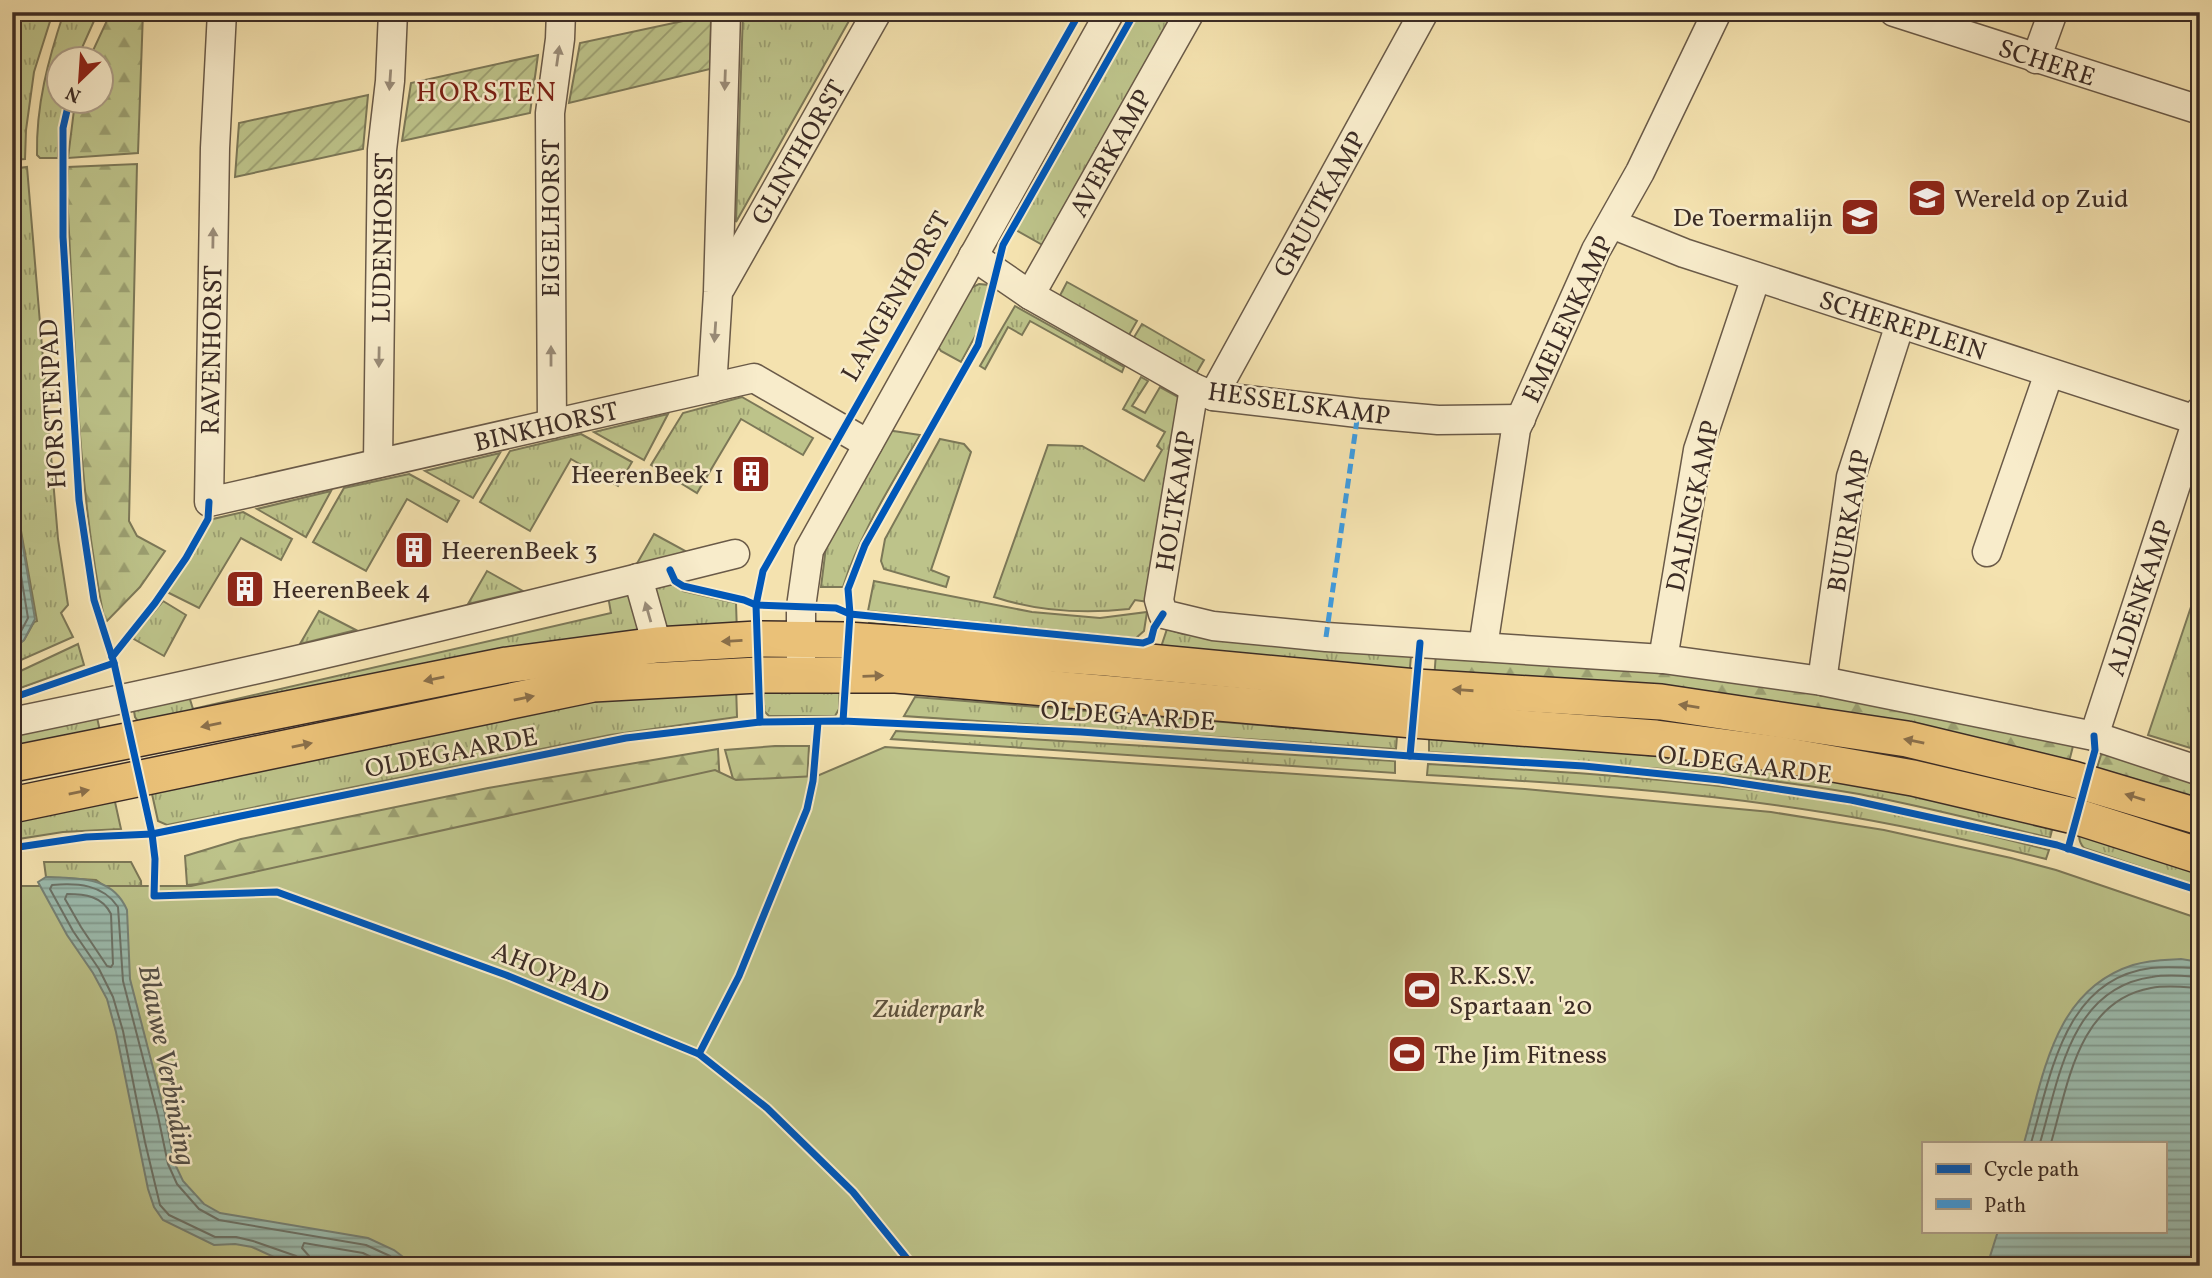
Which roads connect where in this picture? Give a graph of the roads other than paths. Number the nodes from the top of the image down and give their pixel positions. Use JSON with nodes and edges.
{"nodes":[{"id":1,"x":222,"y":12,"type":"edge"},
{"id":2,"x":393,"y":12,"type":"edge"},
{"id":3,"x":561,"y":12,"type":"edge"},
{"id":4,"x":726,"y":12,"type":"edge"},
{"id":5,"x":877,"y":12,"type":"edge"},
{"id":6,"x":1110,"y":12,"type":"edge"},
{"id":7,"x":1190,"y":12,"type":"edge"},
{"id":8,"x":1424,"y":12,"type":"edge"},
{"id":9,"x":1717,"y":12,"type":"edge"},
{"id":10,"x":1894,"y":12,"type":"edge"},
{"id":11,"x":2053,"y":12,"type":"edge"},
{"id":12,"x":2036,"y":59,"type":"junction"},
{"id":13,"x":2200,"y":110,"type":"edge"},
{"id":14,"x":1612,"y":224,"type":"junction"},
{"id":15,"x":974,"y":256,"type":"junction"},
{"id":16,"x":1756,"y":276,"type":"junction"},
{"id":17,"x":718,"y":292,"type":"junction"},
{"id":18,"x":1030,"y":295,"type":"junction"},
{"id":19,"x":1900,"y":324,"type":"junction"},
{"id":20,"x":2049,"y":373,"type":"junction"},
{"id":21,"x":712,"y":388,"type":"junction"},
{"id":22,"x":1203,"y":392,"type":"junction"},
{"id":23,"x":2198,"y":415,"type":"edge"},
{"id":24,"x":1521,"y":419,"type":"junction"},
{"id":25,"x":552,"y":424,"type":"junction"},
{"id":26,"x":868,"y":444,"type":"junction"},
{"id":27,"x":378,"y":463,"type":"junction"},
{"id":28,"x":209,"y":502,"type":"joint"},
{"id":29,"x":1987,"y":552,"type":"dead end"},
{"id":30,"x":735,"y":554,"type":"dead end"},
{"id":31,"x":638,"y":578,"type":"junction"},
{"id":32,"x":800,"y":640,"type":"junction"},
{"id":33,"x":657,"y":645,"type":"junction"},
{"id":34,"x":1483,"y":647,"type":"junction"},
{"id":35,"x":1663,"y":659,"type":"junction"},
{"id":36,"x":802,"y":674,"type":"junction"},
{"id":37,"x":1822,"y":681,"type":"junction"},
{"id":38,"x":12,"y":722,"type":"edge"},
{"id":39,"x":2094,"y":736,"type":"junction"},
{"id":40,"x":12,"y":765,"type":"edge"},
{"id":41,"x":2200,"y":771,"type":"edge"},
{"id":42,"x":12,"y":805,"type":"edge"},
{"id":43,"x":2200,"y":817,"type":"edge"},
{"id":44,"x":2200,"y":856,"type":"edge"}],
"edges":[{"from":28,"to":1,"type":"street","name":"RAVENHORST","one_way":true},
{"from":2,"to":27,"type":"street","name":"LUDENHORST","one_way":true},
{"from":25,"to":3,"type":"street","name":"EIGELHORST","one_way":true},
{"from":4,"to":17,"type":"street","name":"GLINTHORST","one_way":true},
{"from":5,"to":17,"type":"street","name":"GLINTHORST"},
{"from":6,"to":15,"type":"street","name":"LANGENHORST"},
{"from":7,"to":18,"type":"street","name":"AVERKAMP"},
{"from":8,"to":22,"type":"street","name":"GRUUTKAMP"},
{"from":9,"to":14,"type":"street","name":"EMELENKAMP"},
{"from":10,"to":12,"type":"street","name":"SCHERE"},
{"from":11,"to":12,"type":"street"},
{"from":12,"to":13,"type":"street","name":"SCHERE"},
{"from":14,"to":16,"type":"street","name":"SCHEREPLEIN"},
{"from":14,"to":24,"type":"street","name":"EMELENKAMP"},
{"from":15,"to":18,"type":"street","name":"HESSELSKAMP"},
{"from":15,"to":26,"type":"street","name":"LANGENHORST"},
{"from":16,"to":19,"type":"street","name":"SCHEREPLEIN"},
{"from":16,"to":35,"type":"street","name":"DALINGKAMP"},
{"from":17,"to":21,"type":"street","name":"GLINTHORST","one_way":true},
{"from":18,"to":22,"type":"street","name":"HESSELSKAMP"},
{"from":19,"to":20,"type":"street","name":"SCHEREPLEIN"},
{"from":19,"to":37,"type":"street","name":"BUURKAMP"},
{"from":20,"to":23,"type":"street","name":"SCHEREPLEIN"},
{"from":20,"to":29,"type":"street"},
{"from":21,"to":25,"type":"street","name":"BINKHORST"},
{"from":21,"to":26,"type":"street","name":"BINKHORST"},
{"from":22,"to":24,"type":"street","name":"HESSELSKAMP"},
{"from":22,"to":34,"type":"street","name":"HOLTKAMP"},
{"from":23,"to":39,"type":"street","name":"ALDENKAMP"},
{"from":24,"to":34,"type":"street","name":"EMELENKAMP"},
{"from":25,"to":27,"type":"street","name":"BINKHORST"},
{"from":26,"to":32,"type":"street","name":"LANGENHORST"},
{"from":27,"to":28,"type":"street","name":"BINKHORST"},
{"from":30,"to":31,"type":"street"},
{"from":33,"to":31,"type":"street","one_way":true},
{"from":31,"to":38,"type":"street"},
{"from":32,"to":33,"type":"main road","name":"OLDEGAARDE","one_way":true},
{"from":32,"to":36,"type":"street","name":"LANGENHORST"},
{"from":43,"to":32,"type":"main road","name":"OLDEGAARDE","one_way":true},
{"from":33,"to":40,"type":"main road","name":"OLDEGAARDE","one_way":true},
{"from":34,"to":35,"type":"street"},
{"from":35,"to":37,"type":"street"},
{"from":42,"to":36,"type":"main road","name":"OLDEGAARDE","one_way":true},
{"from":36,"to":44,"type":"main road","name":"OLDEGAARDE","one_way":true},
{"from":37,"to":39,"type":"street"},
{"from":39,"to":41,"type":"street"}]}
